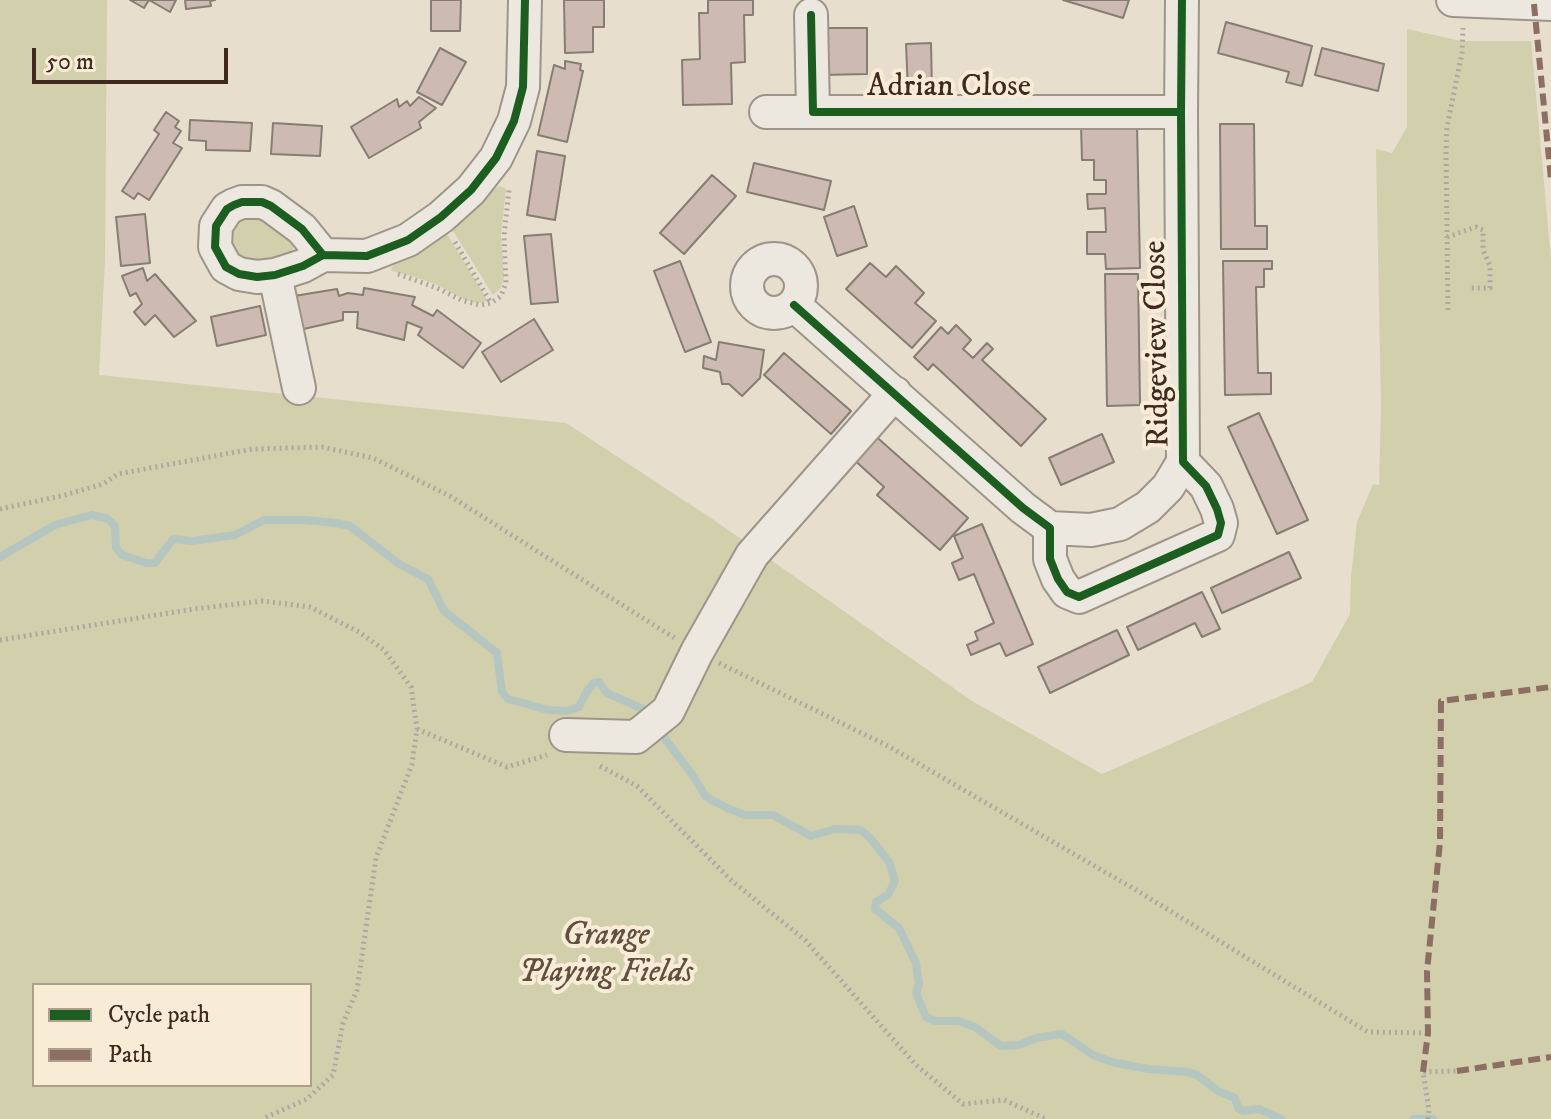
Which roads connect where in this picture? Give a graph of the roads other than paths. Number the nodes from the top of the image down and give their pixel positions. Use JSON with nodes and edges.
{"nodes":[{"id":1,"x":525,"y":0,"type":"edge"},
{"id":2,"x":1182,"y":0,"type":"edge"},
{"id":3,"x":1458,"y":1,"type":"edge"},
{"id":4,"x":1551,"y":4,"type":"edge"},
{"id":5,"x":811,"y":15,"type":"dead end"},
{"id":6,"x":766,"y":112,"type":"dead end"},
{"id":7,"x":813,"y":112,"type":"junction"},
{"id":8,"x":1181,"y":112,"type":"junction"},
{"id":9,"x":323,"y":255,"type":"junction"},
{"id":10,"x":275,"y":275,"type":"junction"},
{"id":11,"x":794,"y":305,"type":"dead end"},
{"id":12,"x":299,"y":388,"type":"dead end"},
{"id":13,"x":895,"y":393,"type":"junction"},
{"id":14,"x":1183,"y":462,"type":"junction"},
{"id":15,"x":1050,"y":528,"type":"junction"},
{"id":16,"x":560,"y":744,"type":"road end"}],
"edges":[{"from":1,"to":9,"type":"street"},
{"from":2,"to":8,"type":"street","name":"Ridgeview Close"},
{"from":3,"to":4,"type":"street"},
{"from":5,"to":7,"type":"street"},
{"from":6,"to":7,"type":"street","name":"Adrian Close"},
{"from":7,"to":8,"type":"street","name":"Adrian Close"},
{"from":8,"to":14,"type":"street","name":"Ridgeview Close"},
{"from":9,"to":10,"type":"street"},
{"from":9,"to":10,"type":"street"},
{"from":10,"to":12,"type":"street"},
{"from":11,"to":13,"type":"street"},
{"from":13,"to":15,"type":"street"},
{"from":13,"to":16,"type":"street"},
{"from":14,"to":15,"type":"street","name":"Ridgeview Close"},
{"from":14,"to":15,"type":"street","name":"Ridgeview Close"}]}
